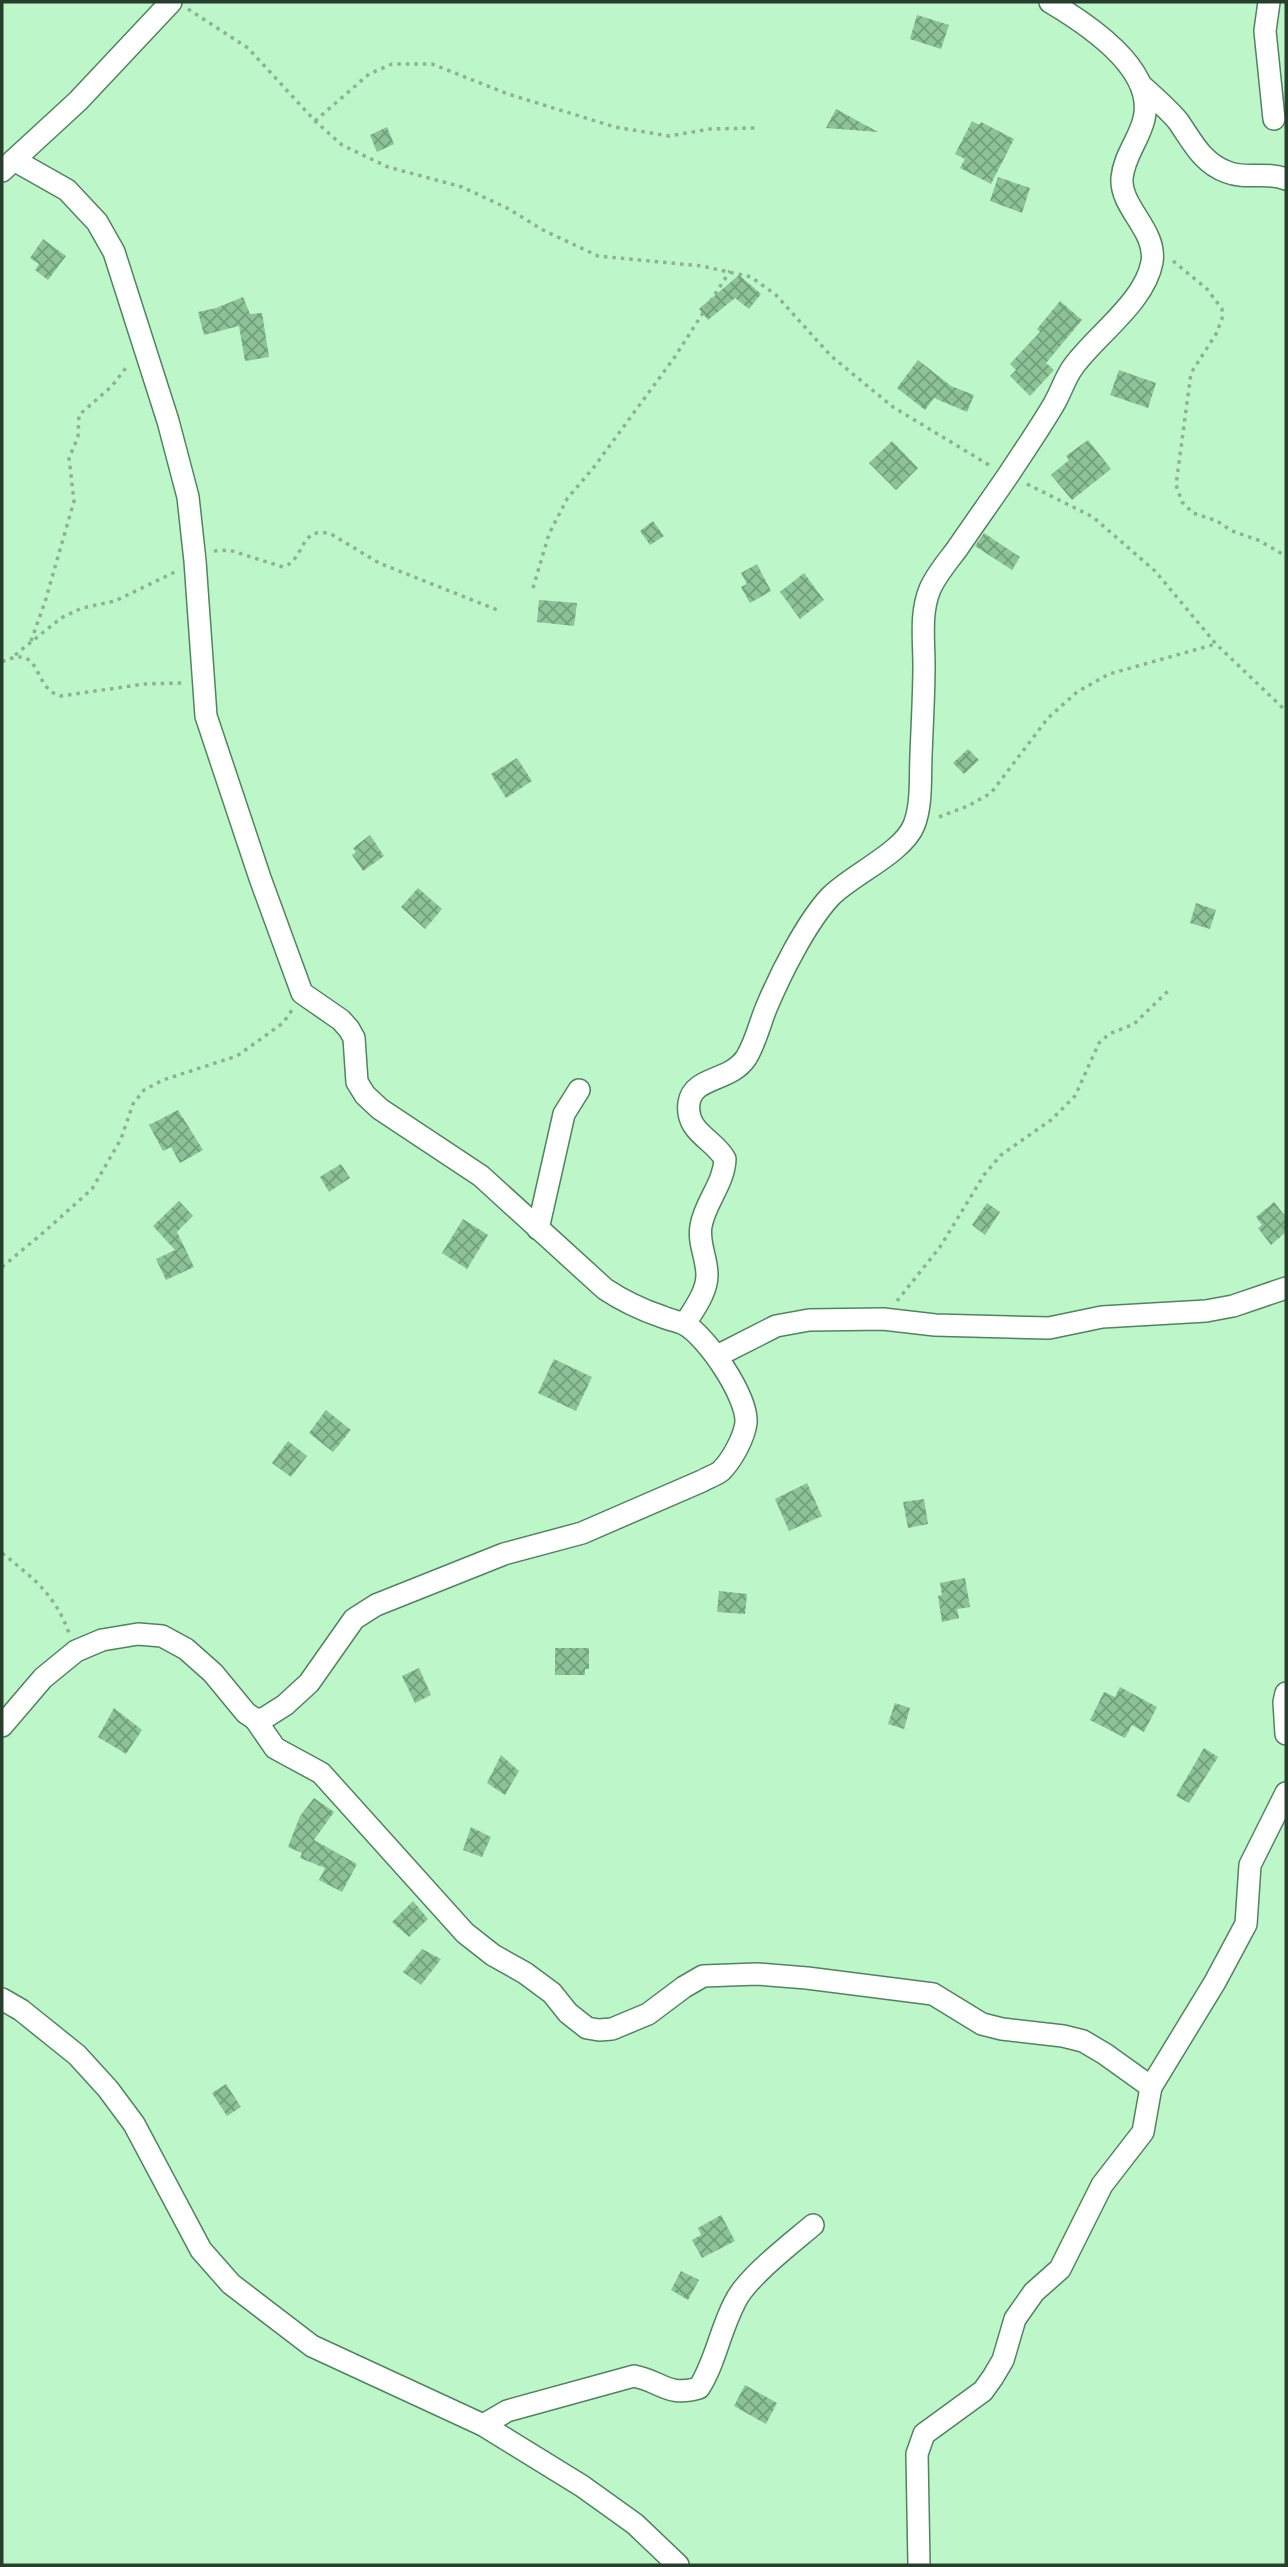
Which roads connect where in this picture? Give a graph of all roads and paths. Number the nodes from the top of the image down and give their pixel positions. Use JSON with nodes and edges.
{"nodes":[{"id":1,"x":1050,"y":2,"type":"edge"},
{"id":2,"x":1269,"y":2,"type":"edge"},
{"id":3,"x":179,"y":5,"type":"edge"},
{"id":4,"x":1143,"y":86,"type":"junction"},
{"id":5,"x":1274,"y":119,"type":"dead end"},
{"id":6,"x":315,"y":121,"type":"junction"},
{"id":7,"x":755,"y":128,"type":"dead end"},
{"id":8,"x":8,"y":165,"type":"edge"},
{"id":9,"x":1286,"y":180,"type":"edge"},
{"id":10,"x":1150,"y":242,"type":"junction"},
{"id":11,"x":730,"y":271,"type":"junction"},
{"id":12,"x":143,"y":345,"type":"junction"},
{"id":13,"x":1007,"y":476,"type":"junction"},
{"id":14,"x":195,"y":556,"type":"junction"},
{"id":15,"x":1286,"y":556,"type":"edge"},
{"id":16,"x":533,"y":588,"type":"dead end"},
{"id":17,"x":499,"y":611,"type":"dead end"},
{"id":18,"x":31,"y":641,"type":"junction"},
{"id":19,"x":1216,"y":643,"type":"junction"},
{"id":20,"x":14,"y":656,"type":"junction"},
{"id":21,"x":2,"y":662,"type":"edge"},
{"id":22,"x":202,"y":681,"type":"junction"},
{"id":23,"x":1286,"y":711,"type":"edge"},
{"id":24,"x":914,"y":826,"type":"junction"},
{"id":25,"x":1168,"y":991,"type":"dead end"},
{"id":26,"x":302,"y":993,"type":"junction"},
{"id":27,"x":579,"y":1090,"type":"dead end"},
{"id":28,"x":538,"y":1229,"type":"junction"},
{"id":29,"x":2,"y":1267,"type":"edge"},
{"id":30,"x":1286,"y":1288,"type":"edge"},
{"id":31,"x":883,"y":1319,"type":"junction"},
{"id":32,"x":684,"y":1324,"type":"junction"},
{"id":33,"x":718,"y":1356,"type":"junction"},
{"id":34,"x":2,"y":1553,"type":"edge"},
{"id":35,"x":76,"y":1651,"type":"junction"},
{"id":36,"x":1286,"y":1693,"type":"edge"},
{"id":37,"x":255,"y":1719,"type":"junction"},
{"id":38,"x":2,"y":1726,"type":"edge"},
{"id":39,"x":1286,"y":1734,"type":"edge"},
{"id":40,"x":1286,"y":1793,"type":"edge"},
{"id":41,"x":2,"y":2000,"type":"edge"},
{"id":42,"x":1151,"y":2087,"type":"junction"},
{"id":43,"x":813,"y":2225,"type":"dead end"},
{"id":44,"x":482,"y":2425,"type":"junction"},
{"id":45,"x":678,"y":2565,"type":"edge"},
{"id":46,"x":919,"y":2565,"type":"edge"}],
"edges":[{"from":1,"to":4,"type":"street"},
{"from":2,"to":5,"type":"street"},
{"from":3,"to":6,"type":"path"},
{"from":3,"to":8,"type":"street"},
{"from":4,"to":9,"type":"street"},
{"from":4,"to":10,"type":"street"},
{"from":6,"to":7,"type":"path"},
{"from":6,"to":11,"type":"path"},
{"from":8,"to":12,"type":"street"},
{"from":10,"to":13,"type":"street"},
{"from":10,"to":15,"type":"path"},
{"from":11,"to":13,"type":"path"},
{"from":11,"to":16,"type":"path"},
{"from":12,"to":14,"type":"street"},
{"from":12,"to":18,"type":"path"},
{"from":13,"to":19,"type":"path"},
{"from":13,"to":24,"type":"street"},
{"from":14,"to":17,"type":"path"},
{"from":14,"to":18,"type":"path"},
{"from":14,"to":22,"type":"street"},
{"from":18,"to":20,"type":"path"},
{"from":19,"to":23,"type":"path"},
{"from":19,"to":24,"type":"path"},
{"from":20,"to":21,"type":"path"},
{"from":20,"to":22,"type":"path"},
{"from":22,"to":26,"type":"street"},
{"from":24,"to":32,"type":"street"},
{"from":25,"to":31,"type":"path"},
{"from":26,"to":28,"type":"street"},
{"from":26,"to":29,"type":"path"},
{"from":27,"to":28,"type":"street"},
{"from":28,"to":32,"type":"street"},
{"from":30,"to":31,"type":"street"},
{"from":31,"to":33,"type":"street"},
{"from":32,"to":33,"type":"street"},
{"from":33,"to":37,"type":"street"},
{"from":34,"to":35,"type":"path"},
{"from":35,"to":37,"type":"street"},
{"from":35,"to":38,"type":"street"},
{"from":36,"to":39,"type":"street"},
{"from":37,"to":42,"type":"street"},
{"from":40,"to":42,"type":"street"},
{"from":41,"to":44,"type":"street"},
{"from":42,"to":46,"type":"street"},
{"from":43,"to":44,"type":"street"},
{"from":44,"to":45,"type":"street"}]}
